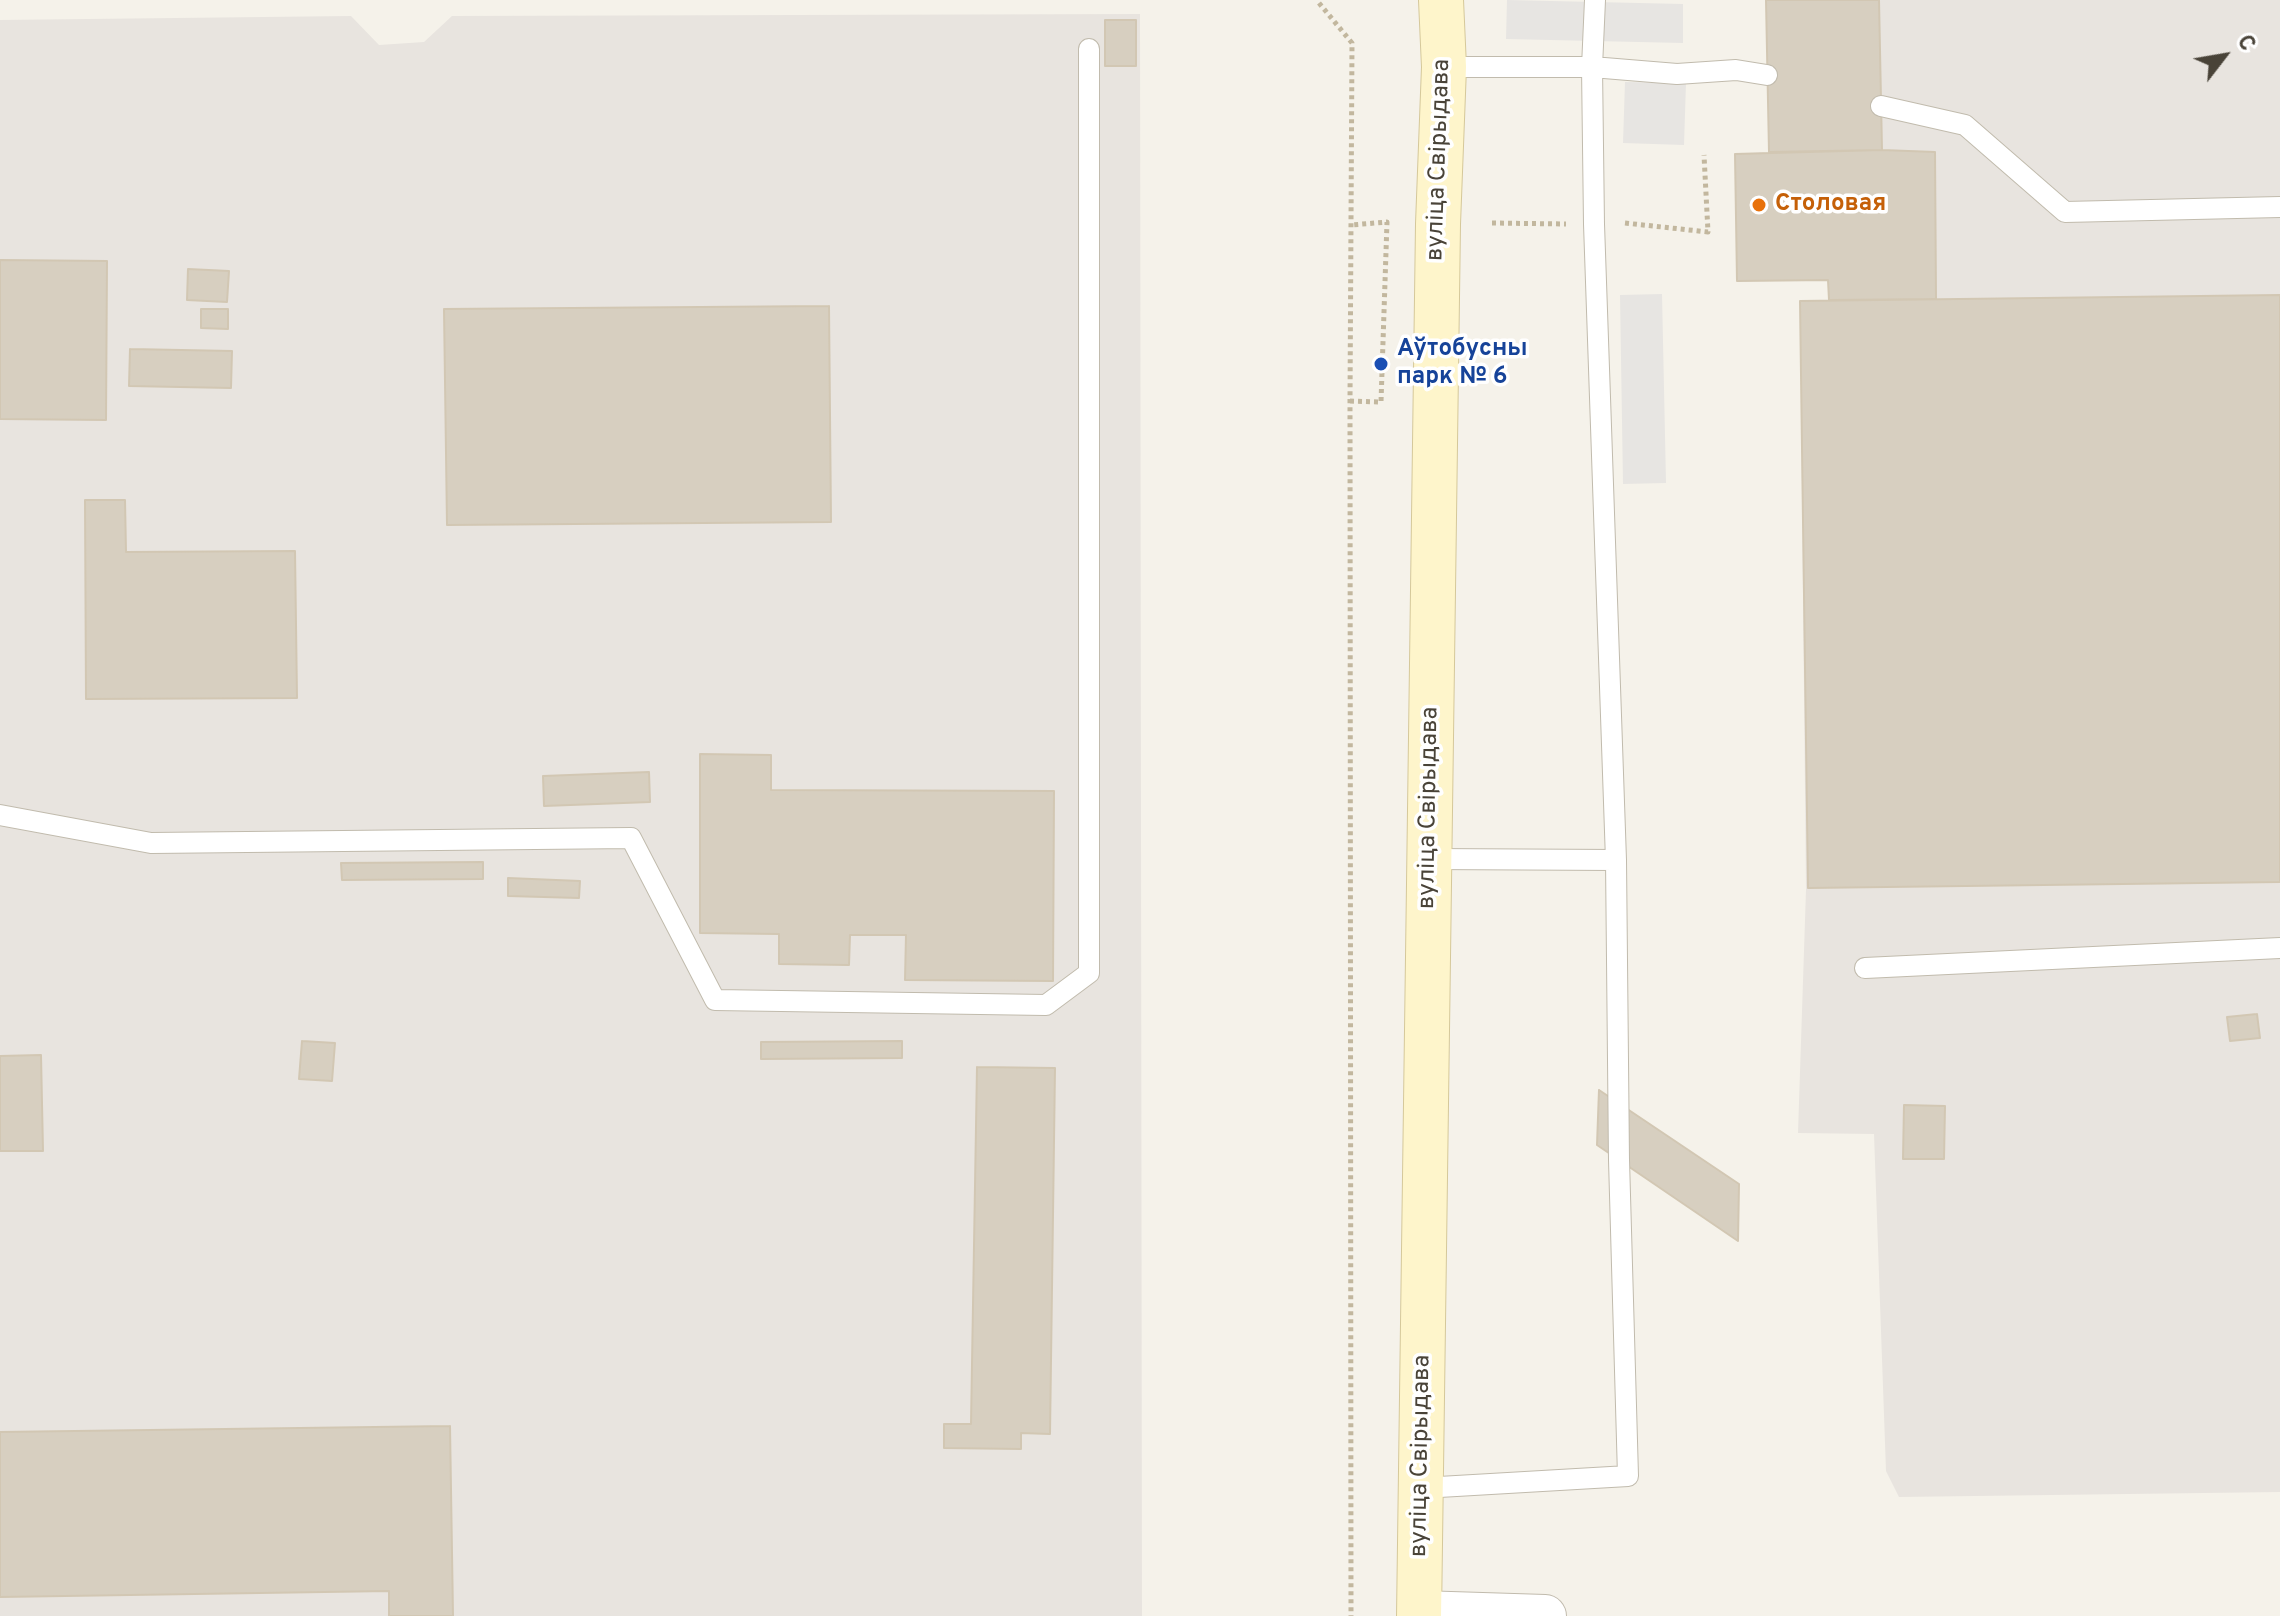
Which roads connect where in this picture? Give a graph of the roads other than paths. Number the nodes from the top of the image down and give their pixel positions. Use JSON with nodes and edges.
{"nodes":[{"id":1,"x":1441,"y":0,"type":"edge"},
{"id":2,"x":1595,"y":0,"type":"edge"},
{"id":3,"x":1089,"y":49,"type":"dead end"},
{"id":4,"x":1444,"y":67,"type":"junction"},
{"id":5,"x":1592,"y":67,"type":"junction"},
{"id":6,"x":1767,"y":75,"type":"dead end"},
{"id":7,"x":1881,"y":106,"type":"dead end"},
{"id":8,"x":2280,"y":207,"type":"edge"},
{"id":9,"x":0,"y":815,"type":"edge"},
{"id":10,"x":1430,"y":859,"type":"junction"},
{"id":11,"x":1616,"y":860,"type":"junction"},
{"id":12,"x":2280,"y":948,"type":"edge"},
{"id":13,"x":1865,"y":968,"type":"dead end"},
{"id":14,"x":1422,"y":1488,"type":"junction"},
{"id":15,"x":1419,"y":1614,"type":"edge"},
{"id":16,"x":1545,"y":1616,"type":"edge"}],
"edges":[{"from":1,"to":4,"type":"main road","name":"вуліца Свірыдава"},
{"from":2,"to":5,"type":"lane"},
{"from":3,"to":9,"type":"lane"},
{"from":4,"to":5,"type":"lane"},
{"from":4,"to":10,"type":"main road","name":"вуліца Свірыдава"},
{"from":5,"to":6,"type":"lane"},
{"from":5,"to":11,"type":"lane"},
{"from":7,"to":8,"type":"lane"},
{"from":10,"to":11,"type":"lane"},
{"from":10,"to":14,"type":"main road","name":"вуліца Свірыдава"},
{"from":11,"to":14,"type":"lane"},
{"from":12,"to":13,"type":"lane"},
{"from":14,"to":15,"type":"main road","name":"вуліца Свірыдава"},
{"from":15,"to":16,"type":"street"}]}
